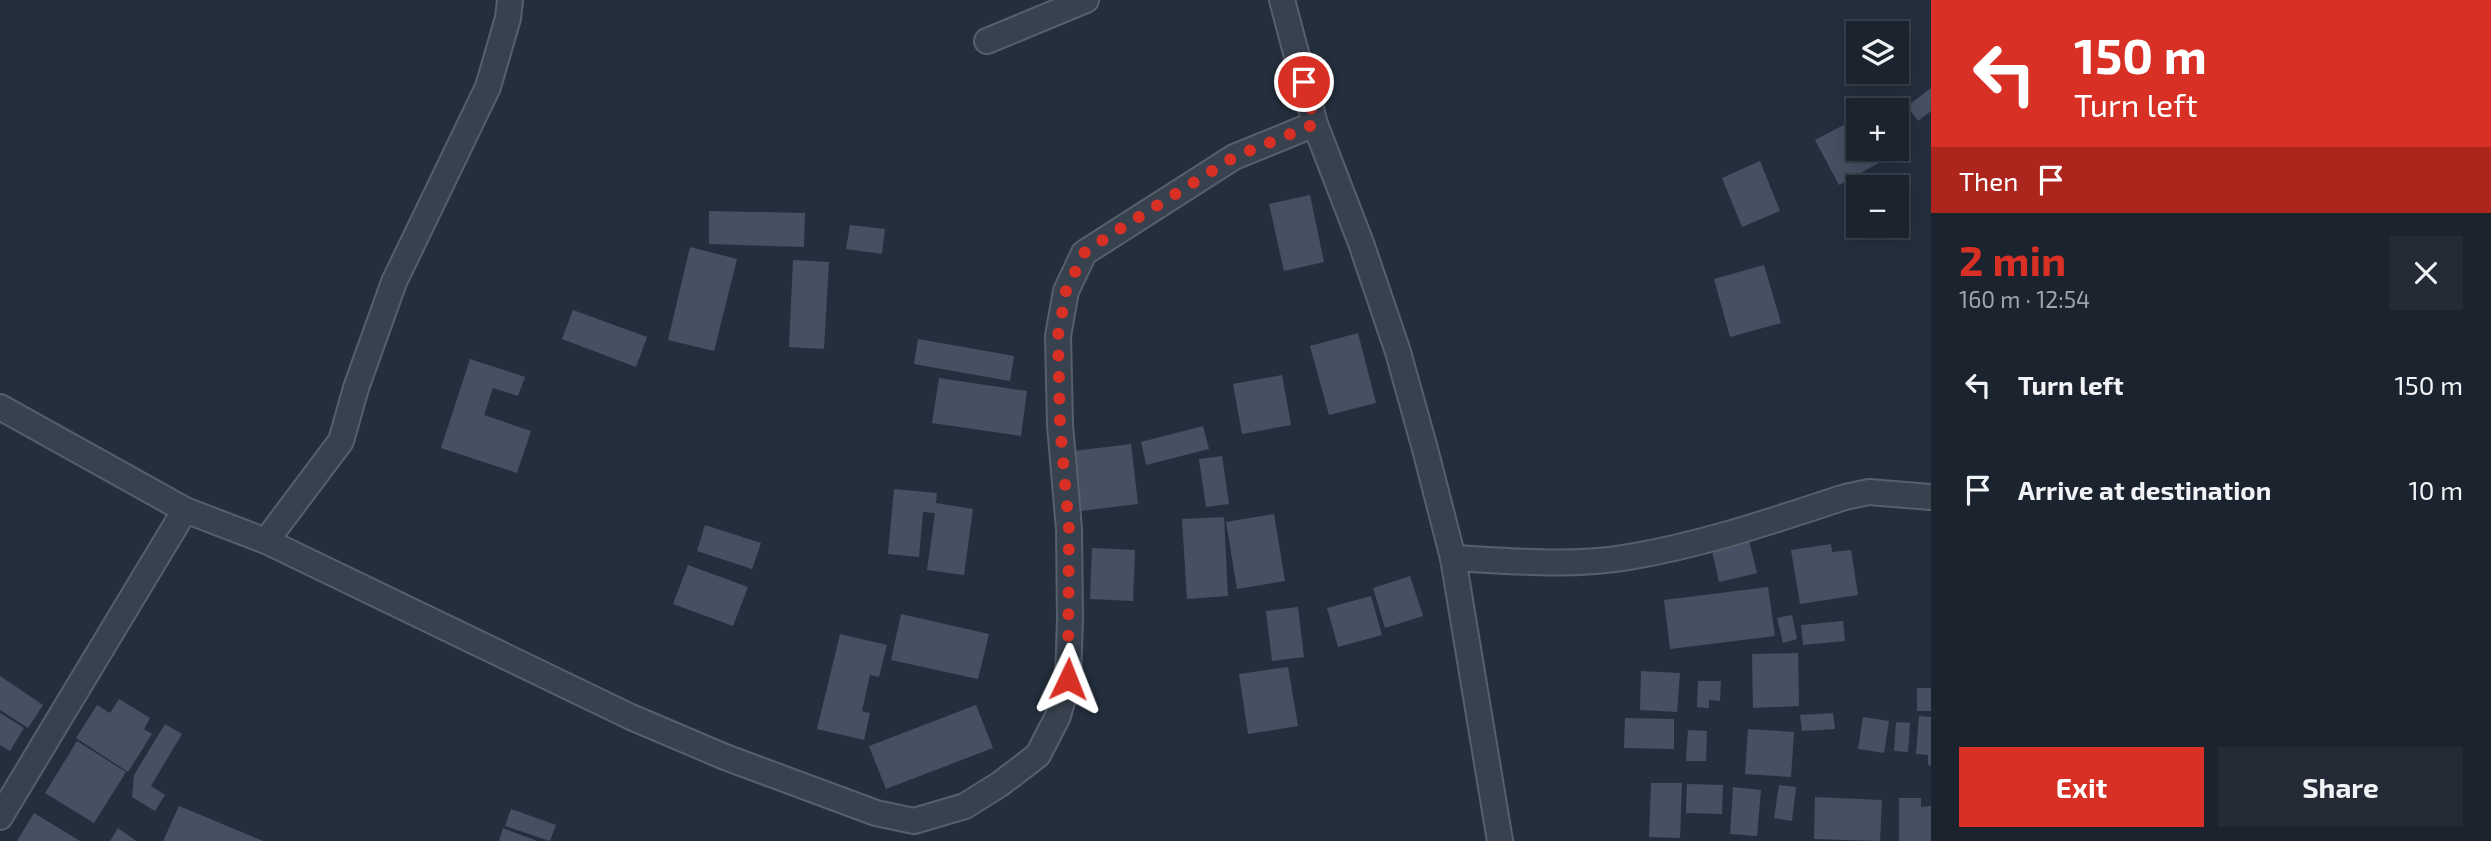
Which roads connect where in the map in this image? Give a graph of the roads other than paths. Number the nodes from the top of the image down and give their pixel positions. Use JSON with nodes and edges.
{"nodes":[{"id":1,"x":510,"y":0,"type":"edge"},
{"id":2,"x":1086,"y":0,"type":"edge"},
{"id":3,"x":1282,"y":0,"type":"edge"},
{"id":4,"x":987,"y":41,"type":"dead end"},
{"id":5,"x":1315,"y":124,"type":"junction"},
{"id":6,"x":0,"y":407,"type":"edge"},
{"id":7,"x":1931,"y":497,"type":"edge"},
{"id":8,"x":185,"y":510,"type":"junction"},
{"id":9,"x":266,"y":541,"type":"junction"},
{"id":10,"x":1453,"y":558,"type":"junction"},
{"id":11,"x":0,"y":817,"type":"edge"},
{"id":12,"x":1500,"y":841,"type":"edge"}],
"edges":[{"from":1,"to":9,"type":"street"},
{"from":2,"to":4,"type":"street"},
{"from":3,"to":5,"type":"street"},
{"from":5,"to":9,"type":"street"},
{"from":5,"to":10,"type":"street"},
{"from":6,"to":8,"type":"street"},
{"from":7,"to":10,"type":"street"},
{"from":8,"to":9,"type":"street"},
{"from":8,"to":11,"type":"street"},
{"from":10,"to":12,"type":"street"}]}
